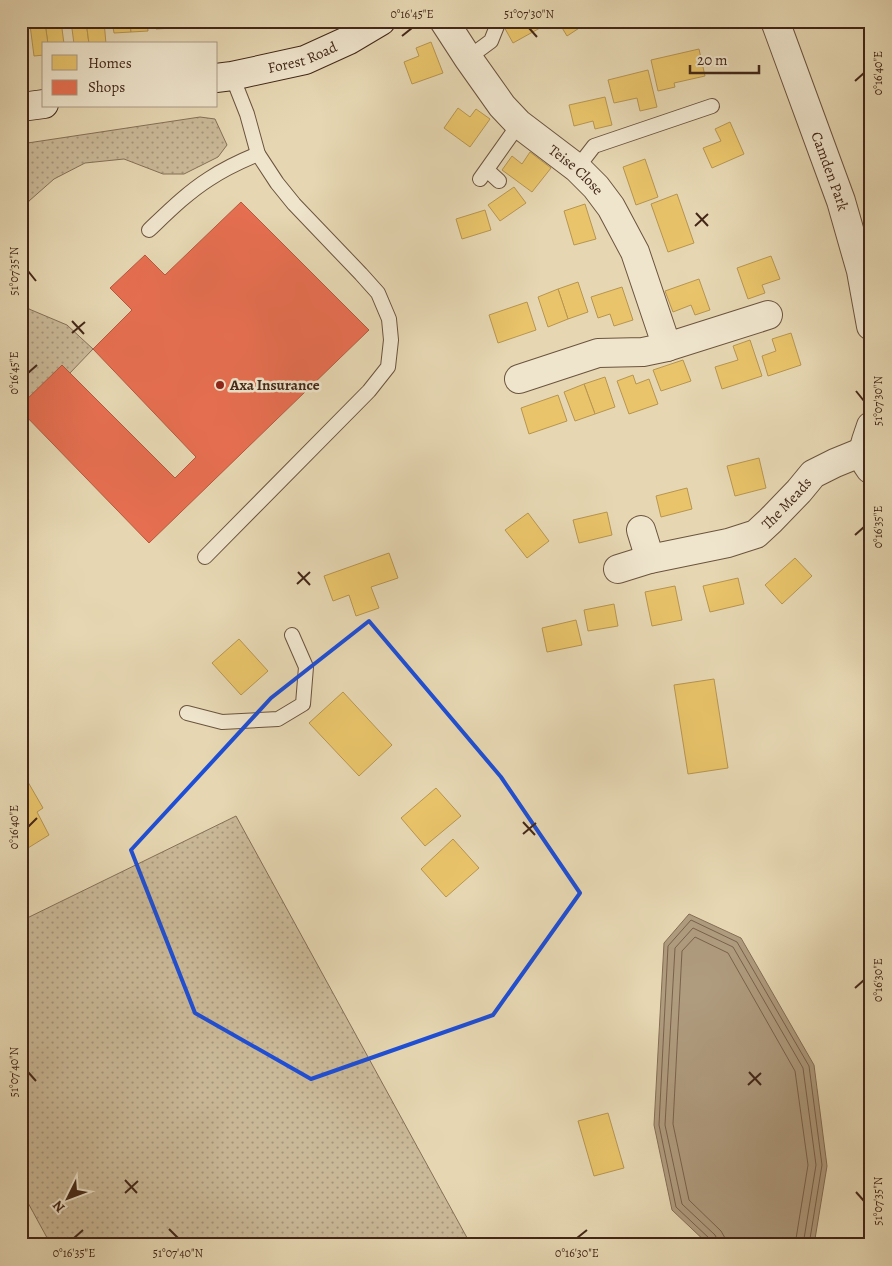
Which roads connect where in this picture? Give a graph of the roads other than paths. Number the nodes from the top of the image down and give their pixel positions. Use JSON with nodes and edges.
{"nodes":[{"id":1,"x":381,"y":21,"type":"edge"},
{"id":2,"x":444,"y":21,"type":"edge"},
{"id":3,"x":499,"y":21,"type":"edge"},
{"id":4,"x":775,"y":21,"type":"edge"},
{"id":5,"x":468,"y":58,"type":"junction"},
{"id":6,"x":224,"y":77,"type":"edge"},
{"id":7,"x":42,"y":104,"type":"edge"},
{"id":8,"x":712,"y":106,"type":"dead end"},
{"id":9,"x":21,"y":107,"type":"edge"},
{"id":10,"x":518,"y":124,"type":"junction"},
{"id":11,"x":258,"y":154,"type":"junction"},
{"id":12,"x":577,"y":168,"type":"junction"},
{"id":13,"x":499,"y":181,"type":"dead end"},
{"id":14,"x":150,"y":230,"type":"dead end"},
{"id":15,"x":768,"y":315,"type":"dead end"},
{"id":16,"x":870,"y":322,"type":"edge"},
{"id":17,"x":666,"y":347,"type":"junction"},
{"id":18,"x":518,"y":379,"type":"dead end"},
{"id":19,"x":871,"y":426,"type":"edge"},
{"id":20,"x":868,"y":458,"type":"edge"},
{"id":21,"x":641,"y":530,"type":"dead end"},
{"id":22,"x":205,"y":557,"type":"dead end"},
{"id":23,"x":650,"y":559,"type":"junction"},
{"id":24,"x":618,"y":569,"type":"dead end"},
{"id":25,"x":292,"y":635,"type":"dead end"},
{"id":26,"x":187,"y":713,"type":"dead end"}],
"edges":[{"from":1,"to":6,"type":"street","name":"Forest Road"},
{"from":2,"to":5,"type":"street","name":"Teise Close"},
{"from":3,"to":5,"type":"lane"},
{"from":4,"to":16,"type":"street","name":"Camden Park"},
{"from":5,"to":10,"type":"street","name":"Teise Close"},
{"from":6,"to":11,"type":"lane"},
{"from":7,"to":9,"type":"street"},
{"from":8,"to":12,"type":"lane"},
{"from":10,"to":12,"type":"street","name":"Teise Close"},
{"from":10,"to":13,"type":"lane"},
{"from":11,"to":14,"type":"lane"},
{"from":11,"to":22,"type":"lane"},
{"from":12,"to":17,"type":"street","name":"Teise Close"},
{"from":15,"to":17,"type":"street"},
{"from":17,"to":18,"type":"street"},
{"from":19,"to":20,"type":"street"},
{"from":20,"to":23,"type":"street","name":"The Meads"},
{"from":21,"to":23,"type":"street"},
{"from":23,"to":24,"type":"street","name":"The Meads"},
{"from":25,"to":26,"type":"lane"}]}
